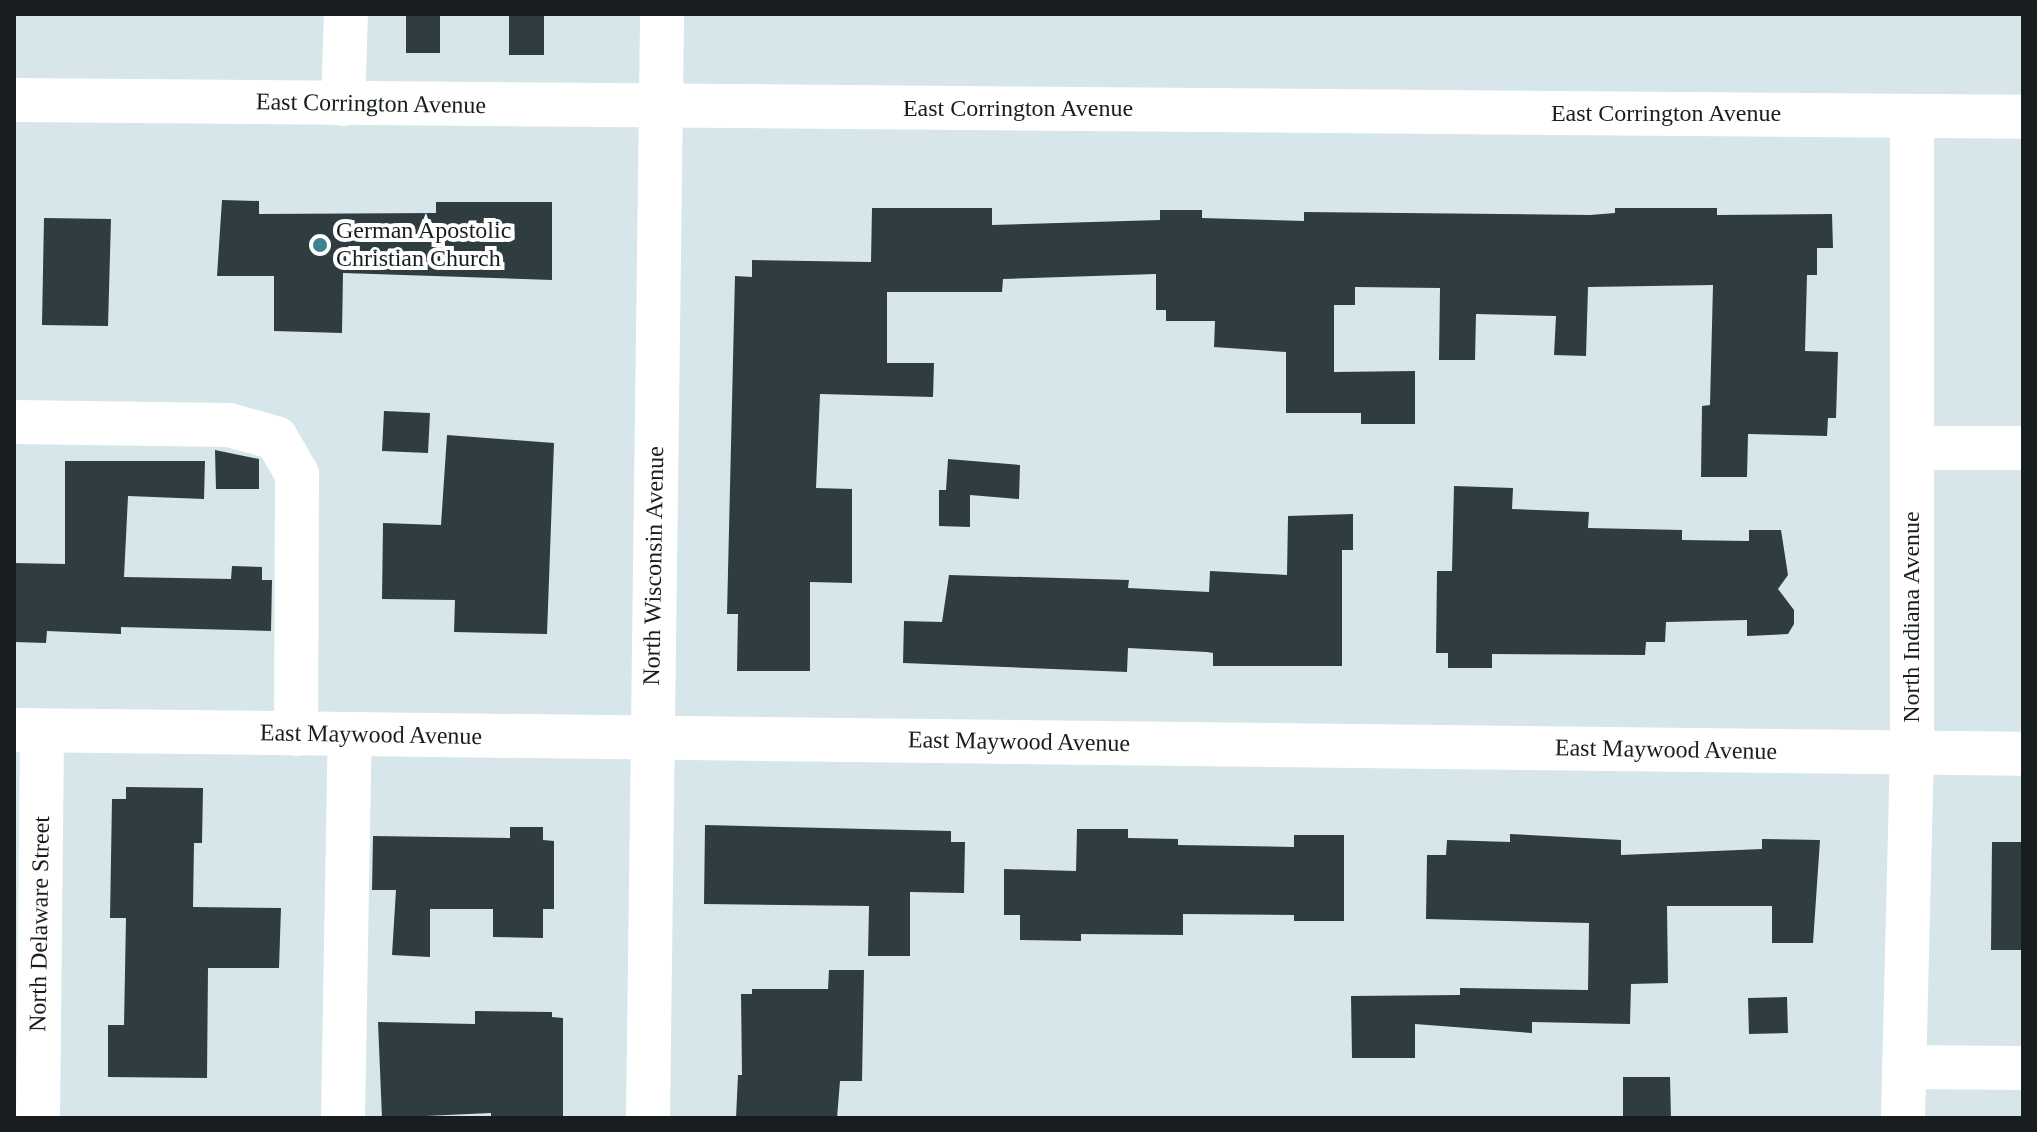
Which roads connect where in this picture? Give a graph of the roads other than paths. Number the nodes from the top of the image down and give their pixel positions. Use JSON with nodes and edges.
{"nodes":[{"id":1,"x":346,"y":14,"type":"edge"},
{"id":2,"x":662,"y":14,"type":"edge"},
{"id":3,"x":14,"y":100,"type":"edge"},
{"id":4,"x":343,"y":104,"type":"junction"},
{"id":5,"x":661,"y":107,"type":"junction"},
{"id":6,"x":1912,"y":116,"type":"junction"},
{"id":7,"x":2023,"y":117,"type":"edge"},
{"id":8,"x":14,"y":422,"type":"edge"},
{"id":9,"x":1912,"y":448,"type":"junction"},
{"id":10,"x":2023,"y":448,"type":"edge"},
{"id":11,"x":28,"y":731,"type":"edge"},
{"id":12,"x":296,"y":734,"type":"junction"},
{"id":13,"x":350,"y":734,"type":"junction"},
{"id":14,"x":652,"y":738,"type":"junction"},
{"id":15,"x":1912,"y":753,"type":"junction"},
{"id":16,"x":2023,"y":754,"type":"edge"},
{"id":17,"x":1904,"y":1067,"type":"junction"},
{"id":18,"x":2023,"y":1068,"type":"edge"},
{"id":19,"x":38,"y":1118,"type":"edge"},
{"id":20,"x":343,"y":1118,"type":"edge"},
{"id":21,"x":648,"y":1118,"type":"edge"},
{"id":22,"x":1903,"y":1118,"type":"edge"}],
"edges":[{"from":1,"to":4,"type":"street"},
{"from":2,"to":5,"type":"street","name":"North Wisconsin Avenue"},
{"from":3,"to":4,"type":"street","name":"East Corrington Avenue"},
{"from":4,"to":5,"type":"street","name":"East Corrington Avenue"},
{"from":5,"to":6,"type":"street","name":"East Corrington Avenue"},
{"from":5,"to":14,"type":"street","name":"North Wisconsin Avenue"},
{"from":6,"to":7,"type":"street","name":"East Corrington Avenue"},
{"from":6,"to":9,"type":"street","name":"North Indiana Avenue"},
{"from":8,"to":12,"type":"street"},
{"from":9,"to":10,"type":"street"},
{"from":9,"to":15,"type":"street","name":"North Indiana Avenue"},
{"from":11,"to":12,"type":"street","name":"East Maywood Avenue"},
{"from":11,"to":19,"type":"street","name":"North Delaware Street"},
{"from":12,"to":13,"type":"street","name":"East Maywood Avenue"},
{"from":13,"to":14,"type":"street","name":"East Maywood Avenue"},
{"from":13,"to":20,"type":"street"},
{"from":14,"to":15,"type":"street","name":"East Maywood Avenue"},
{"from":14,"to":21,"type":"street","name":"North Wisconsin Avenue"},
{"from":15,"to":16,"type":"street","name":"East Maywood Avenue"},
{"from":15,"to":17,"type":"street","name":"North Indiana Avenue"},
{"from":17,"to":18,"type":"street"},
{"from":17,"to":22,"type":"street","name":"North Indiana Avenue"}]}
